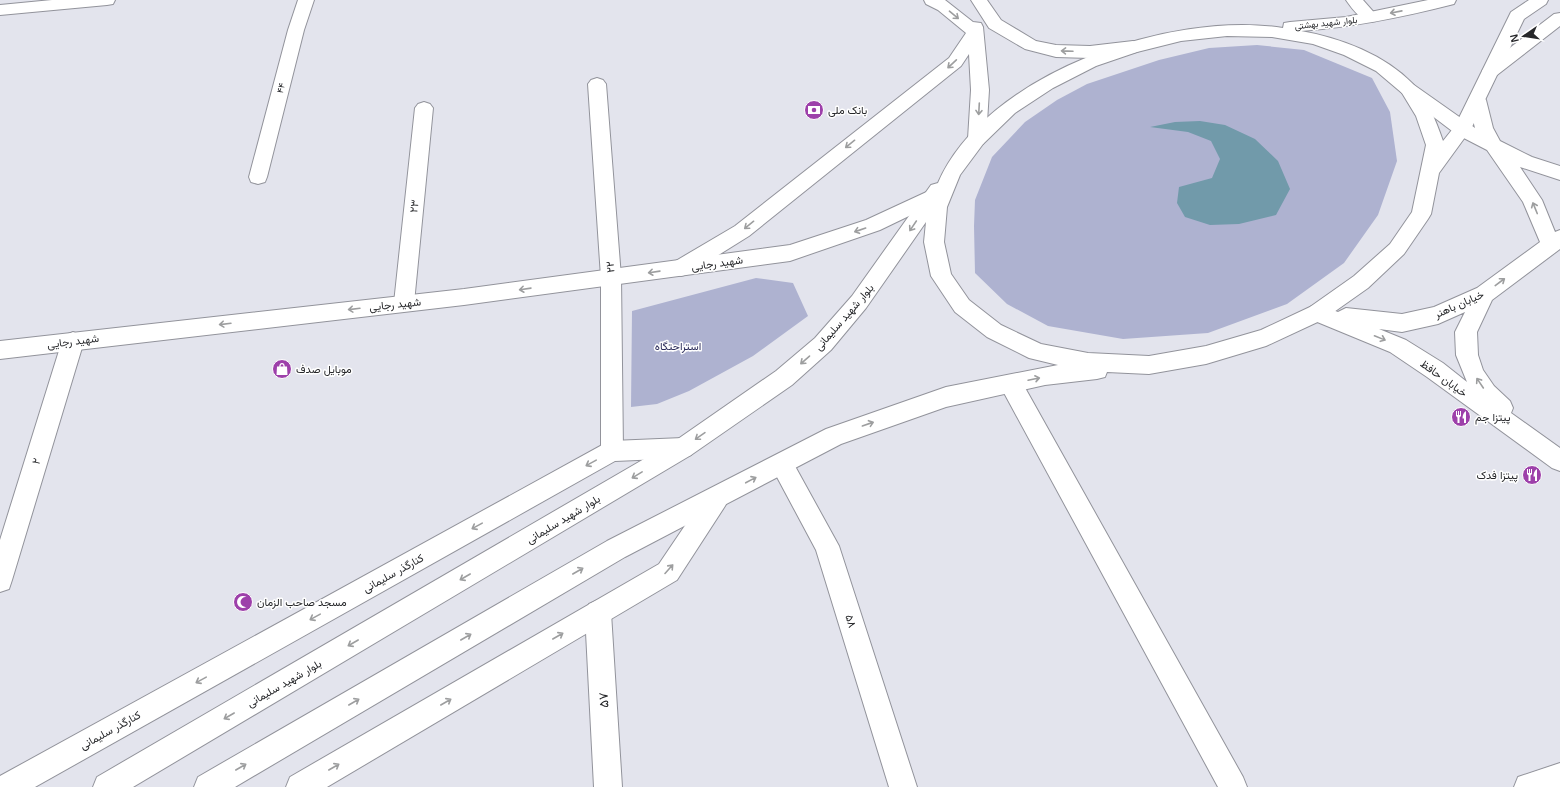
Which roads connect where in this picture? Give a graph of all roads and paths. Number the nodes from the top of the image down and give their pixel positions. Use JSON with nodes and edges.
{"nodes":[{"id":1,"x":107,"y":0,"type":"edge"},
{"id":2,"x":306,"y":0,"type":"edge"},
{"id":3,"x":932,"y":0,"type":"edge"},
{"id":4,"x":971,"y":0,"type":"edge"},
{"id":5,"x":979,"y":0,"type":"edge"},
{"id":6,"x":1354,"y":0,"type":"edge"},
{"id":7,"x":1448,"y":0,"type":"edge"},
{"id":8,"x":1540,"y":0,"type":"edge"},
{"id":9,"x":1424,"y":4,"type":"edge"},
{"id":10,"x":0,"y":10,"type":"edge"},
{"id":11,"x":1370,"y":17,"type":"junction"},
{"id":12,"x":1560,"y":18,"type":"edge"},
{"id":13,"x":1227,"y":31,"type":"junction"},
{"id":14,"x":975,"y":32,"type":"junction"},
{"id":15,"x":1133,"y":47,"type":"junction"},
{"id":16,"x":1491,"y":71,"type":"junction"},
{"id":17,"x":597,"y":84,"type":"dead end"},
{"id":18,"x":1408,"y":89,"type":"junction"},
{"id":19,"x":1477,"y":100,"type":"junction"},
{"id":20,"x":424,"y":108,"type":"dead end"},
{"id":21,"x":1462,"y":129,"type":"junction"},
{"id":22,"x":977,"y":139,"type":"junction"},
{"id":23,"x":1493,"y":145,"type":"junction"},
{"id":24,"x":952,"y":172,"type":"junction"},
{"id":25,"x":1429,"y":173,"type":"junction"},
{"id":26,"x":1560,"y":173,"type":"edge"},
{"id":27,"x":258,"y":177,"type":"dead end"},
{"id":28,"x":933,"y":196,"type":"junction"},
{"id":29,"x":1555,"y":241,"type":"edge"},
{"id":30,"x":681,"y":268,"type":"junction"},
{"id":31,"x":611,"y":277,"type":"junction"},
{"id":32,"x":1484,"y":294,"type":"junction"},
{"id":33,"x":404,"y":303,"type":"junction"},
{"id":34,"x":1318,"y":313,"type":"junction"},
{"id":35,"x":73,"y":341,"type":"junction"},
{"id":36,"x":0,"y":350,"type":"edge"},
{"id":37,"x":1149,"y":365,"type":"junction"},
{"id":38,"x":1011,"y":384,"type":"junction"},
{"id":39,"x":683,"y":448,"type":"junction"},
{"id":40,"x":612,"y":451,"type":"junction"},
{"id":41,"x":1560,"y":456,"type":"edge"},
{"id":42,"x":1560,"y":461,"type":"edge"},
{"id":43,"x":782,"y":464,"type":"junction"},
{"id":44,"x":716,"y":498,"type":"junction"},
{"id":45,"x":0,"y":580,"type":"edge"},
{"id":46,"x":598,"y":613,"type":"junction"},
{"id":47,"x":8,"y":787,"type":"edge"},
{"id":48,"x":107,"y":787,"type":"edge"},
{"id":49,"x":208,"y":787,"type":"edge"},
{"id":50,"x":300,"y":787,"type":"edge"},
{"id":51,"x":608,"y":787,"type":"edge"},
{"id":52,"x":903,"y":787,"type":"edge"},
{"id":53,"x":1232,"y":787,"type":"edge"}],
"edges":[{"from":1,"to":10,"type":"main road"},
{"from":2,"to":27,"type":"main road","name":"۴۴"},
{"from":3,"to":14,"type":"main road","one_way":true},
{"from":4,"to":14,"type":"main road"},
{"from":15,"to":5,"type":"main road","one_way":true},
{"from":6,"to":11,"type":"main road"},
{"from":7,"to":9,"type":"main road","name":"بلوار شهید بهشتی"},
{"from":8,"to":16,"type":"main road"},
{"from":9,"to":11,"type":"main road","name":"بلوار شهید بهشتی","one_way":true},
{"from":11,"to":13,"type":"main road","name":"بلوار شهید بهشتی"},
{"from":12,"to":16,"type":"main road"},
{"from":13,"to":15,"type":"main road"},
{"from":13,"to":18,"type":"main road"},
{"from":14,"to":22,"type":"main road","one_way":true},
{"from":14,"to":30,"type":"main road","one_way":true},
{"from":15,"to":22,"type":"main road"},
{"from":16,"to":19,"type":"main road"},
{"from":17,"to":31,"type":"main road","name":"۲۲"},
{"from":18,"to":21,"type":"main road"},
{"from":18,"to":25,"type":"main road"},
{"from":19,"to":21,"type":"main road"},
{"from":19,"to":23,"type":"main road"},
{"from":20,"to":33,"type":"main road","name":"۲۳"},
{"from":21,"to":23,"type":"main road"},
{"from":21,"to":25,"type":"main road"},
{"from":22,"to":24,"type":"main road"},
{"from":23,"to":26,"type":"main road"},
{"from":29,"to":23,"type":"main road","one_way":true},
{"from":24,"to":28,"type":"main road","name":"بلوار شهید سلیمانی"},
{"from":24,"to":37,"type":"main road"},
{"from":25,"to":34,"type":"main road"},
{"from":28,"to":30,"type":"main road","name":"شهید رجایی","one_way":true},
{"from":28,"to":39,"type":"main road","name":"بلوار شهید سلیمانی","one_way":true},
{"from":32,"to":29,"type":"main road","name":"خیابان باهنر","one_way":true},
{"from":30,"to":31,"type":"main road","name":"شهید رجایی","one_way":true},
{"from":31,"to":33,"type":"main road","name":"شهید رجایی","one_way":true},
{"from":31,"to":40,"type":"main road","name":"۲۲"},
{"from":32,"to":34,"type":"main road","name":"خیابان باهنر"},
{"from":41,"to":32,"type":"main road","name":"خیابان حافظ","one_way":true},
{"from":33,"to":35,"type":"main road","name":"شهید رجایی","one_way":true},
{"from":34,"to":37,"type":"main road"},
{"from":34,"to":42,"type":"main road","name":"خیابان حافظ","one_way":true},
{"from":35,"to":36,"type":"main road","name":"شهید رجایی"},
{"from":35,"to":45,"type":"main road","name":"۲"},
{"from":38,"to":37,"type":"main road","one_way":true},
{"from":43,"to":38,"type":"main road","one_way":true},
{"from":38,"to":53,"type":"main road"},
{"from":39,"to":40,"type":"main road","name":"کنارگذر سلیمانی"},
{"from":39,"to":48,"type":"main road","name":"بلوار شهید سلیمانی","one_way":true},
{"from":40,"to":47,"type":"main road","name":"کنارگذر سلیمانی","one_way":true},
{"from":44,"to":43,"type":"main road","one_way":true},
{"from":43,"to":52,"type":"main road","name":"۵۸"},
{"from":46,"to":44,"type":"main road","one_way":true},
{"from":49,"to":44,"type":"main road","one_way":true},
{"from":50,"to":46,"type":"main road","one_way":true},
{"from":46,"to":51,"type":"main road","name":"۵۷"}]}
